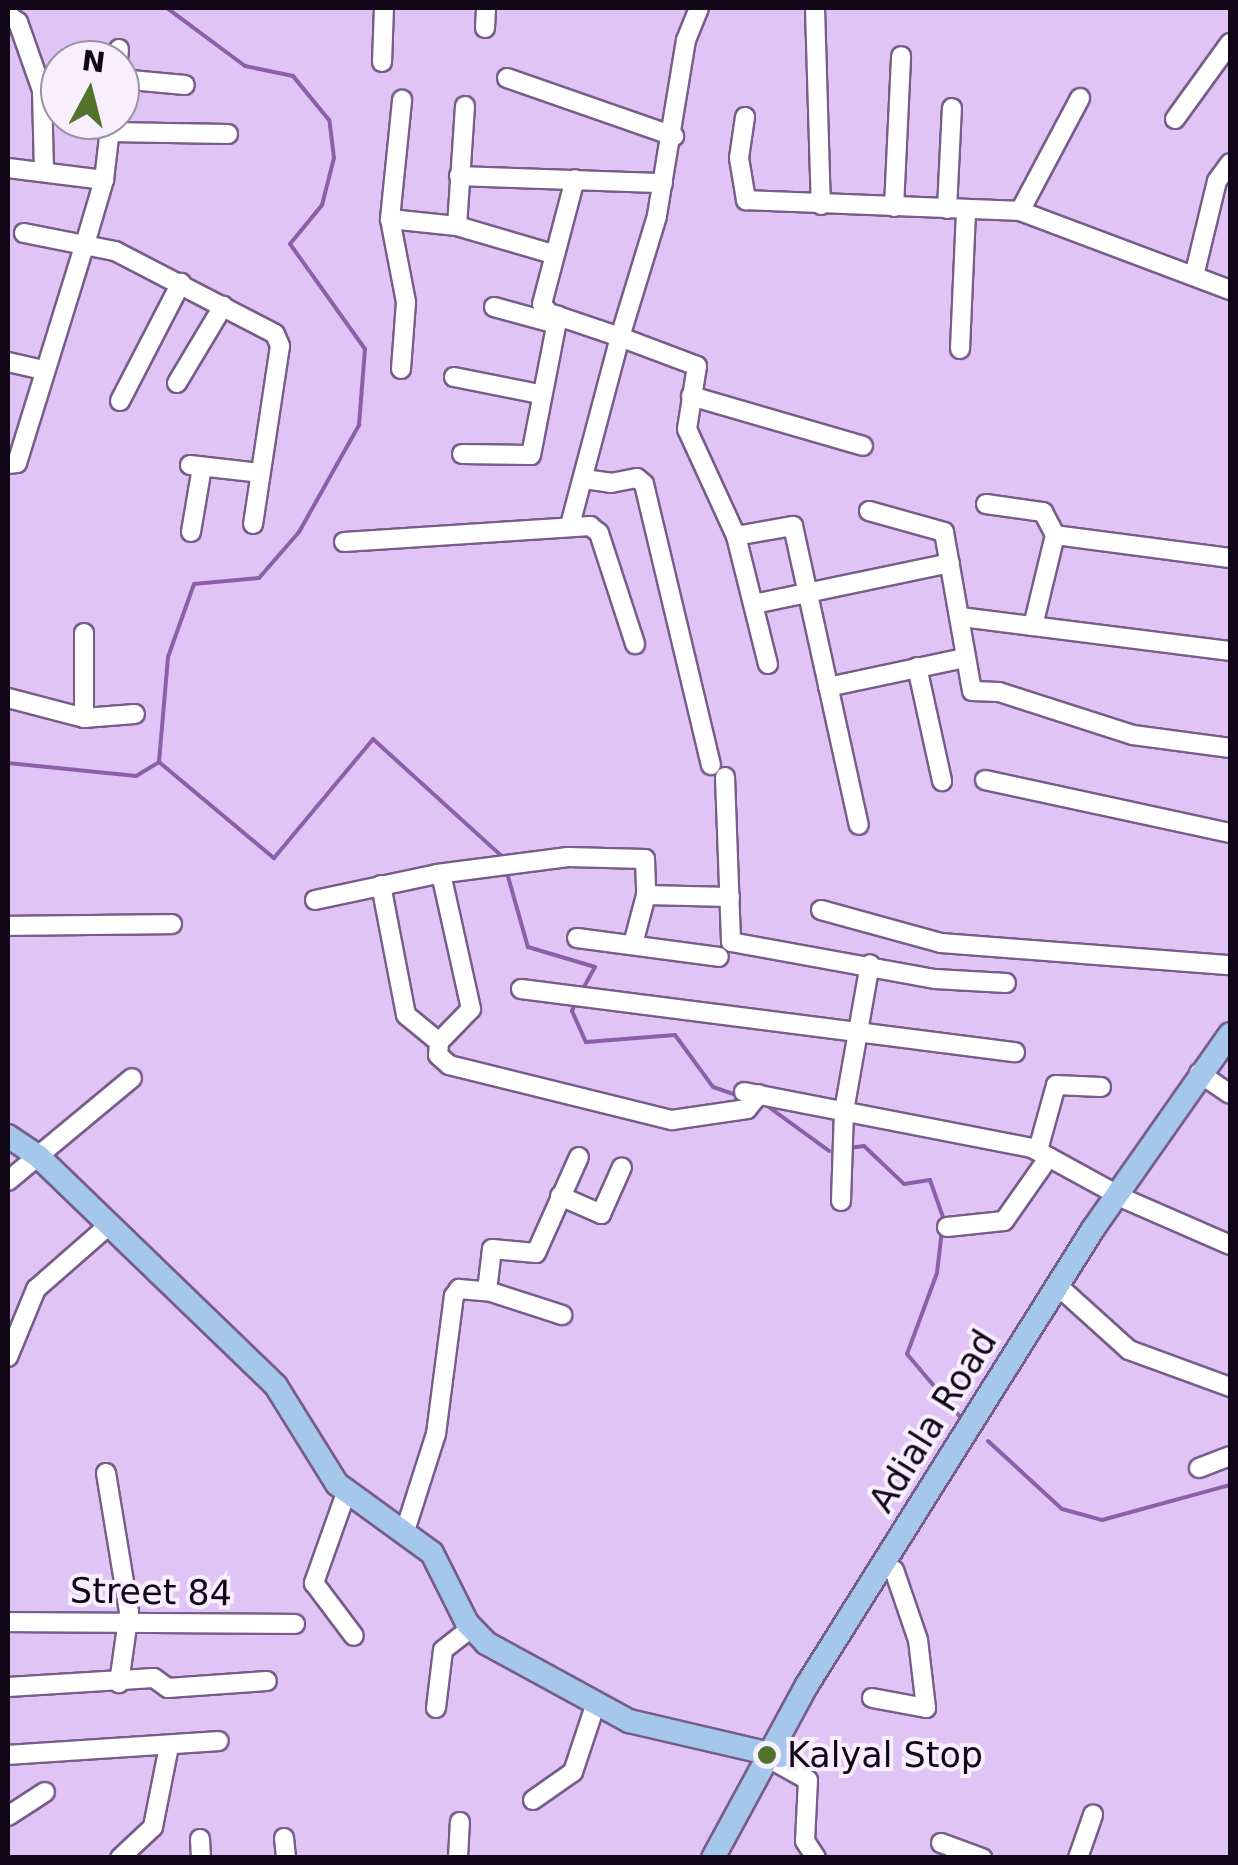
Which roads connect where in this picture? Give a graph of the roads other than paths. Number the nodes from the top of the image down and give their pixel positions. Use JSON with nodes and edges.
{"nodes":[{"id":1,"x":384,"y":8,"type":"edge"},
{"id":2,"x":486,"y":8,"type":"edge"},
{"id":3,"x":699,"y":8,"type":"edge"},
{"id":4,"x":815,"y":8,"type":"edge"},
{"id":5,"x":8,"y":15,"type":"edge"},
{"id":6,"x":485,"y":28,"type":"dead end"},
{"id":7,"x":1230,"y":42,"type":"edge"},
{"id":8,"x":902,"y":56,"type":"dead end"},
{"id":9,"x":382,"y":62,"type":"dead end"},
{"id":10,"x":507,"y":78,"type":"dead end"},
{"id":11,"x":140,"y":81,"type":"edge"},
{"id":12,"x":185,"y":85,"type":"dead end"},
{"id":13,"x":1080,"y":98,"type":"dead end"},
{"id":14,"x":402,"y":100,"type":"dead end"},
{"id":15,"x":465,"y":106,"type":"dead end"},
{"id":16,"x":952,"y":108,"type":"dead end"},
{"id":17,"x":745,"y":117,"type":"dead end"},
{"id":18,"x":1176,"y":118,"type":"dead end"},
{"id":19,"x":140,"y":128,"type":"edge"},
{"id":20,"x":228,"y":134,"type":"dead end"},
{"id":21,"x":674,"y":136,"type":"junction"},
{"id":22,"x":108,"y":140,"type":"edge"},
{"id":23,"x":1230,"y":163,"type":"edge"},
{"id":24,"x":8,"y":168,"type":"edge"},
{"id":25,"x":44,"y":172,"type":"junction"},
{"id":26,"x":459,"y":176,"type":"junction"},
{"id":27,"x":575,"y":179,"type":"junction"},
{"id":28,"x":104,"y":180,"type":"junction"},
{"id":29,"x":664,"y":183,"type":"junction"},
{"id":30,"x":821,"y":205,"type":"junction"},
{"id":31,"x":894,"y":207,"type":"junction"},
{"id":32,"x":956,"y":209,"type":"junction"},
{"id":33,"x":1020,"y":211,"type":"junction"},
{"id":34,"x":390,"y":219,"type":"junction"},
{"id":35,"x":456,"y":226,"type":"junction"},
{"id":36,"x":24,"y":233,"type":"dead end"},
{"id":37,"x":85,"y":244,"type":"junction"},
{"id":38,"x":554,"y":254,"type":"junction"},
{"id":39,"x":1194,"y":276,"type":"junction"},
{"id":40,"x":181,"y":283,"type":"junction"},
{"id":41,"x":1230,"y":290,"type":"edge"},
{"id":42,"x":223,"y":306,"type":"junction"},
{"id":43,"x":494,"y":306,"type":"dead end"},
{"id":44,"x":557,"y":320,"type":"junction"},
{"id":45,"x":620,"y":337,"type":"junction"},
{"id":46,"x":960,"y":349,"type":"dead end"},
{"id":47,"x":8,"y":362,"type":"edge"},
{"id":48,"x":401,"y":369,"type":"dead end"},
{"id":49,"x":44,"y":370,"type":"junction"},
{"id":50,"x":454,"y":376,"type":"dead end"},
{"id":51,"x":177,"y":383,"type":"dead end"},
{"id":52,"x":539,"y":394,"type":"junction"},
{"id":53,"x":691,"y":396,"type":"junction"},
{"id":54,"x":120,"y":401,"type":"dead end"},
{"id":55,"x":863,"y":446,"type":"dead end"},
{"id":56,"x":462,"y":454,"type":"dead end"},
{"id":57,"x":8,"y":464,"type":"edge"},
{"id":58,"x":260,"y":473,"type":"junction"},
{"id":59,"x":584,"y":478,"type":"junction"},
{"id":60,"x":986,"y":504,"type":"dead end"},
{"id":61,"x":869,"y":511,"type":"dead end"},
{"id":62,"x":253,"y":524,"type":"dead end"},
{"id":63,"x":570,"y":525,"type":"junction"},
{"id":64,"x":191,"y":532,"type":"dead end"},
{"id":65,"x":1055,"y":534,"type":"junction"},
{"id":66,"x":736,"y":536,"type":"junction"},
{"id":67,"x":344,"y":542,"type":"dead end"},
{"id":68,"x":1230,"y":558,"type":"edge"},
{"id":69,"x":950,"y":563,"type":"junction"},
{"id":70,"x":805,"y":592,"type":"junction"},
{"id":71,"x":754,"y":604,"type":"junction"},
{"id":72,"x":961,"y":618,"type":"junction"},
{"id":73,"x":1034,"y":626,"type":"junction"},
{"id":74,"x":84,"y":633,"type":"dead end"},
{"id":75,"x":635,"y":644,"type":"dead end"},
{"id":76,"x":1230,"y":652,"type":"edge"},
{"id":77,"x":965,"y":658,"type":"junction"},
{"id":78,"x":768,"y":664,"type":"dead end"},
{"id":79,"x":917,"y":667,"type":"junction"},
{"id":80,"x":828,"y":687,"type":"junction"},
{"id":81,"x":8,"y":698,"type":"edge"},
{"id":82,"x":135,"y":714,"type":"dead end"},
{"id":83,"x":84,"y":718,"type":"junction"},
{"id":84,"x":1230,"y":748,"type":"edge"},
{"id":85,"x":984,"y":780,"type":"dead end"},
{"id":86,"x":942,"y":781,"type":"dead end"},
{"id":87,"x":859,"y":826,"type":"dead end"},
{"id":88,"x":1230,"y":832,"type":"edge"},
{"id":89,"x":441,"y":874,"type":"junction"},
{"id":90,"x":381,"y":885,"type":"junction"},
{"id":91,"x":646,"y":895,"type":"junction"},
{"id":92,"x":730,"y":897,"type":"junction"},
{"id":93,"x":315,"y":900,"type":"dead end"},
{"id":94,"x":820,"y":910,"type":"dead end"},
{"id":95,"x":172,"y":924,"type":"dead end"},
{"id":96,"x":8,"y":926,"type":"edge"},
{"id":97,"x":577,"y":938,"type":"dead end"},
{"id":98,"x":633,"y":944,"type":"junction"},
{"id":99,"x":719,"y":957,"type":"dead end"},
{"id":100,"x":870,"y":964,"type":"junction"},
{"id":101,"x":1230,"y":965,"type":"edge"},
{"id":102,"x":1006,"y":983,"type":"dead end"},
{"id":103,"x":521,"y":989,"type":"dead end"},
{"id":104,"x":858,"y":1033,"type":"junction"},
{"id":105,"x":1230,"y":1034,"type":"edge"},
{"id":106,"x":439,"y":1042,"type":"junction"},
{"id":107,"x":1015,"y":1052,"type":"dead end"},
{"id":108,"x":1230,"y":1054,"type":"edge"},
{"id":109,"x":1204,"y":1076,"type":"junction"},
{"id":110,"x":132,"y":1078,"type":"dead end"},
{"id":111,"x":1101,"y":1087,"type":"dead end"},
{"id":112,"x":1230,"y":1094,"type":"edge"},
{"id":113,"x":844,"y":1111,"type":"junction"},
{"id":114,"x":8,"y":1136,"type":"edge"},
{"id":115,"x":1043,"y":1154,"type":"junction"},
{"id":116,"x":38,"y":1156,"type":"junction"},
{"id":117,"x":579,"y":1157,"type":"dead end"},
{"id":118,"x":622,"y":1166,"type":"dead end"},
{"id":119,"x":8,"y":1180,"type":"edge"},
{"id":120,"x":560,"y":1196,"type":"junction"},
{"id":121,"x":1121,"y":1197,"type":"junction"},
{"id":122,"x":842,"y":1201,"type":"dead end"},
{"id":123,"x":108,"y":1226,"type":"junction"},
{"id":124,"x":947,"y":1227,"type":"dead end"},
{"id":125,"x":1230,"y":1245,"type":"edge"},
{"id":126,"x":1062,"y":1289,"type":"junction"},
{"id":127,"x":487,"y":1292,"type":"junction"},
{"id":128,"x":562,"y":1315,"type":"dead end"},
{"id":129,"x":8,"y":1357,"type":"edge"},
{"id":130,"x":1230,"y":1386,"type":"edge"},
{"id":131,"x":1230,"y":1456,"type":"edge"},
{"id":132,"x":1199,"y":1468,"type":"dead end"},
{"id":133,"x":106,"y":1473,"type":"dead end"},
{"id":134,"x":346,"y":1494,"type":"junction"},
{"id":135,"x":404,"y":1534,"type":"junction"},
{"id":136,"x":894,"y":1570,"type":"junction"},
{"id":137,"x":8,"y":1622,"type":"edge"},
{"id":138,"x":295,"y":1624,"type":"dead end"},
{"id":139,"x":128,"y":1628,"type":"junction"},
{"id":140,"x":472,"y":1628,"type":"junction"},
{"id":141,"x":354,"y":1636,"type":"dead end"},
{"id":142,"x":268,"y":1680,"type":"dead end"},
{"id":143,"x":119,"y":1683,"type":"junction"},
{"id":144,"x":8,"y":1687,"type":"edge"},
{"id":145,"x":872,"y":1698,"type":"dead end"},
{"id":146,"x":595,"y":1706,"type":"junction"},
{"id":147,"x":436,"y":1708,"type":"dead end"},
{"id":148,"x":220,"y":1742,"type":"dead end"},
{"id":149,"x":170,"y":1746,"type":"junction"},
{"id":150,"x":8,"y":1755,"type":"edge"},
{"id":151,"x":775,"y":1757,"type":"junction"},
{"id":152,"x":45,"y":1792,"type":"dead end"},
{"id":153,"x":533,"y":1800,"type":"dead end"},
{"id":154,"x":1094,"y":1814,"type":"dead end"},
{"id":155,"x":8,"y":1816,"type":"edge"},
{"id":156,"x":460,"y":1822,"type":"dead end"},
{"id":157,"x":940,"y":1842,"type":"dead end"},
{"id":158,"x":120,"y":1858,"type":"edge"},
{"id":159,"x":458,"y":1858,"type":"edge"},
{"id":160,"x":713,"y":1858,"type":"edge"},
{"id":161,"x":727,"y":1858,"type":"edge"},
{"id":162,"x":816,"y":1858,"type":"edge"},
{"id":163,"x":982,"y":1858,"type":"edge"},
{"id":164,"x":1078,"y":1858,"type":"edge"}],
"edges":[{"from":1,"to":9,"type":"street"},
{"from":2,"to":6,"type":"street"},
{"from":3,"to":21,"type":"street"},
{"from":4,"to":30,"type":"street"},
{"from":5,"to":25,"type":"street"},
{"from":7,"to":18,"type":"street"},
{"from":8,"to":31,"type":"street"},
{"from":10,"to":21,"type":"street"},
{"from":11,"to":12,"type":"street"},
{"from":13,"to":33,"type":"street"},
{"from":14,"to":34,"type":"street"},
{"from":15,"to":26,"type":"street"},
{"from":16,"to":32,"type":"street"},
{"from":17,"to":30,"type":"street"},
{"from":19,"to":20,"type":"street"},
{"from":21,"to":29,"type":"street"},
{"from":22,"to":28,"type":"street"},
{"from":23,"to":39,"type":"street"},
{"from":24,"to":25,"type":"street"},
{"from":25,"to":28,"type":"street"},
{"from":26,"to":27,"type":"street"},
{"from":26,"to":35,"type":"street"},
{"from":27,"to":29,"type":"street"},
{"from":27,"to":38,"type":"street"},
{"from":28,"to":37,"type":"street"},
{"from":29,"to":45,"type":"street"},
{"from":30,"to":31,"type":"street"},
{"from":31,"to":32,"type":"street"},
{"from":32,"to":33,"type":"street"},
{"from":32,"to":46,"type":"street"},
{"from":33,"to":39,"type":"street"},
{"from":34,"to":35,"type":"street"},
{"from":34,"to":48,"type":"street"},
{"from":35,"to":38,"type":"street"},
{"from":36,"to":37,"type":"street"},
{"from":37,"to":40,"type":"street"},
{"from":37,"to":49,"type":"street"},
{"from":38,"to":44,"type":"street"},
{"from":39,"to":41,"type":"street"},
{"from":40,"to":42,"type":"street"},
{"from":40,"to":54,"type":"street"},
{"from":42,"to":51,"type":"street"},
{"from":42,"to":58,"type":"street"},
{"from":43,"to":44,"type":"street"},
{"from":44,"to":45,"type":"street"},
{"from":44,"to":52,"type":"street"},
{"from":45,"to":53,"type":"street"},
{"from":45,"to":59,"type":"street"},
{"from":47,"to":49,"type":"street"},
{"from":49,"to":57,"type":"street"},
{"from":50,"to":52,"type":"street"},
{"from":52,"to":56,"type":"street"},
{"from":53,"to":55,"type":"street"},
{"from":53,"to":66,"type":"street"},
{"from":58,"to":62,"type":"street"},
{"from":58,"to":64,"type":"street"},
{"from":59,"to":63,"type":"street"},
{"from":59,"to":92,"type":"street"},
{"from":60,"to":65,"type":"street"},
{"from":61,"to":69,"type":"street"},
{"from":63,"to":67,"type":"street"},
{"from":63,"to":75,"type":"street"},
{"from":65,"to":68,"type":"street"},
{"from":65,"to":73,"type":"street"},
{"from":66,"to":70,"type":"street"},
{"from":66,"to":71,"type":"street"},
{"from":69,"to":70,"type":"street"},
{"from":69,"to":72,"type":"street"},
{"from":70,"to":71,"type":"street"},
{"from":70,"to":80,"type":"street"},
{"from":71,"to":78,"type":"street"},
{"from":72,"to":73,"type":"street"},
{"from":72,"to":77,"type":"street"},
{"from":73,"to":76,"type":"street"},
{"from":74,"to":83,"type":"street"},
{"from":77,"to":79,"type":"street"},
{"from":77,"to":84,"type":"street"},
{"from":79,"to":80,"type":"street"},
{"from":79,"to":86,"type":"street"},
{"from":80,"to":87,"type":"street"},
{"from":81,"to":83,"type":"street"},
{"from":82,"to":83,"type":"street"},
{"from":85,"to":88,"type":"street"},
{"from":89,"to":90,"type":"street"},
{"from":89,"to":91,"type":"street"},
{"from":89,"to":106,"type":"street"},
{"from":90,"to":93,"type":"street"},
{"from":90,"to":106,"type":"street"},
{"from":91,"to":92,"type":"street"},
{"from":91,"to":98,"type":"street"},
{"from":92,"to":100,"type":"street"},
{"from":94,"to":101,"type":"street"},
{"from":95,"to":96,"type":"street"},
{"from":97,"to":98,"type":"street"},
{"from":98,"to":99,"type":"street"},
{"from":100,"to":102,"type":"street"},
{"from":100,"to":104,"type":"street"},
{"from":103,"to":104,"type":"street"},
{"from":104,"to":107,"type":"street"},
{"from":104,"to":113,"type":"street"},
{"from":105,"to":109,"type":"main road","name":"Adiala Road"},
{"from":106,"to":113,"type":"street"},
{"from":108,"to":109,"type":"main road","name":"Adiala Road"},
{"from":109,"to":112,"type":"street"},
{"from":109,"to":121,"type":"main road","name":"Adiala Road"},
{"from":110,"to":116,"type":"street"},
{"from":111,"to":115,"type":"street"},
{"from":113,"to":115,"type":"street"},
{"from":113,"to":122,"type":"street"},
{"from":114,"to":116,"type":"main road"},
{"from":115,"to":121,"type":"street"},
{"from":115,"to":124,"type":"street"},
{"from":116,"to":119,"type":"street"},
{"from":116,"to":123,"type":"main road"},
{"from":117,"to":120,"type":"street"},
{"from":118,"to":120,"type":"street"},
{"from":120,"to":127,"type":"street"},
{"from":121,"to":125,"type":"street"},
{"from":121,"to":126,"type":"main road","name":"Adiala Road"},
{"from":123,"to":129,"type":"street"},
{"from":123,"to":134,"type":"main road"},
{"from":126,"to":130,"type":"street"},
{"from":126,"to":136,"type":"main road","name":"Adiala Road"},
{"from":126,"to":151,"type":"main road","name":"Adiala Road"},
{"from":127,"to":128,"type":"street"},
{"from":127,"to":135,"type":"street"},
{"from":131,"to":132,"type":"street"},
{"from":133,"to":139,"type":"street"},
{"from":134,"to":135,"type":"main road"},
{"from":134,"to":141,"type":"street"},
{"from":135,"to":140,"type":"main road"},
{"from":136,"to":145,"type":"street"},
{"from":136,"to":151,"type":"main road","name":"Adiala Road"},
{"from":137,"to":139,"type":"street","name":"Street 84"},
{"from":138,"to":139,"type":"street","name":"Street 84"},
{"from":139,"to":143,"type":"street"},
{"from":140,"to":146,"type":"main road"},
{"from":140,"to":147,"type":"street"},
{"from":142,"to":143,"type":"street"},
{"from":143,"to":144,"type":"street"},
{"from":146,"to":151,"type":"main road"},
{"from":146,"to":153,"type":"street"},
{"from":148,"to":149,"type":"street"},
{"from":149,"to":150,"type":"street"},
{"from":149,"to":158,"type":"street"},
{"from":151,"to":160,"type":"main road","name":"Adiala Road"},
{"from":151,"to":161,"type":"main road","name":"Adiala Road"},
{"from":151,"to":162,"type":"street"},
{"from":152,"to":155,"type":"street"},
{"from":154,"to":164,"type":"street"},
{"from":156,"to":159,"type":"street"},
{"from":157,"to":163,"type":"street"}]}
